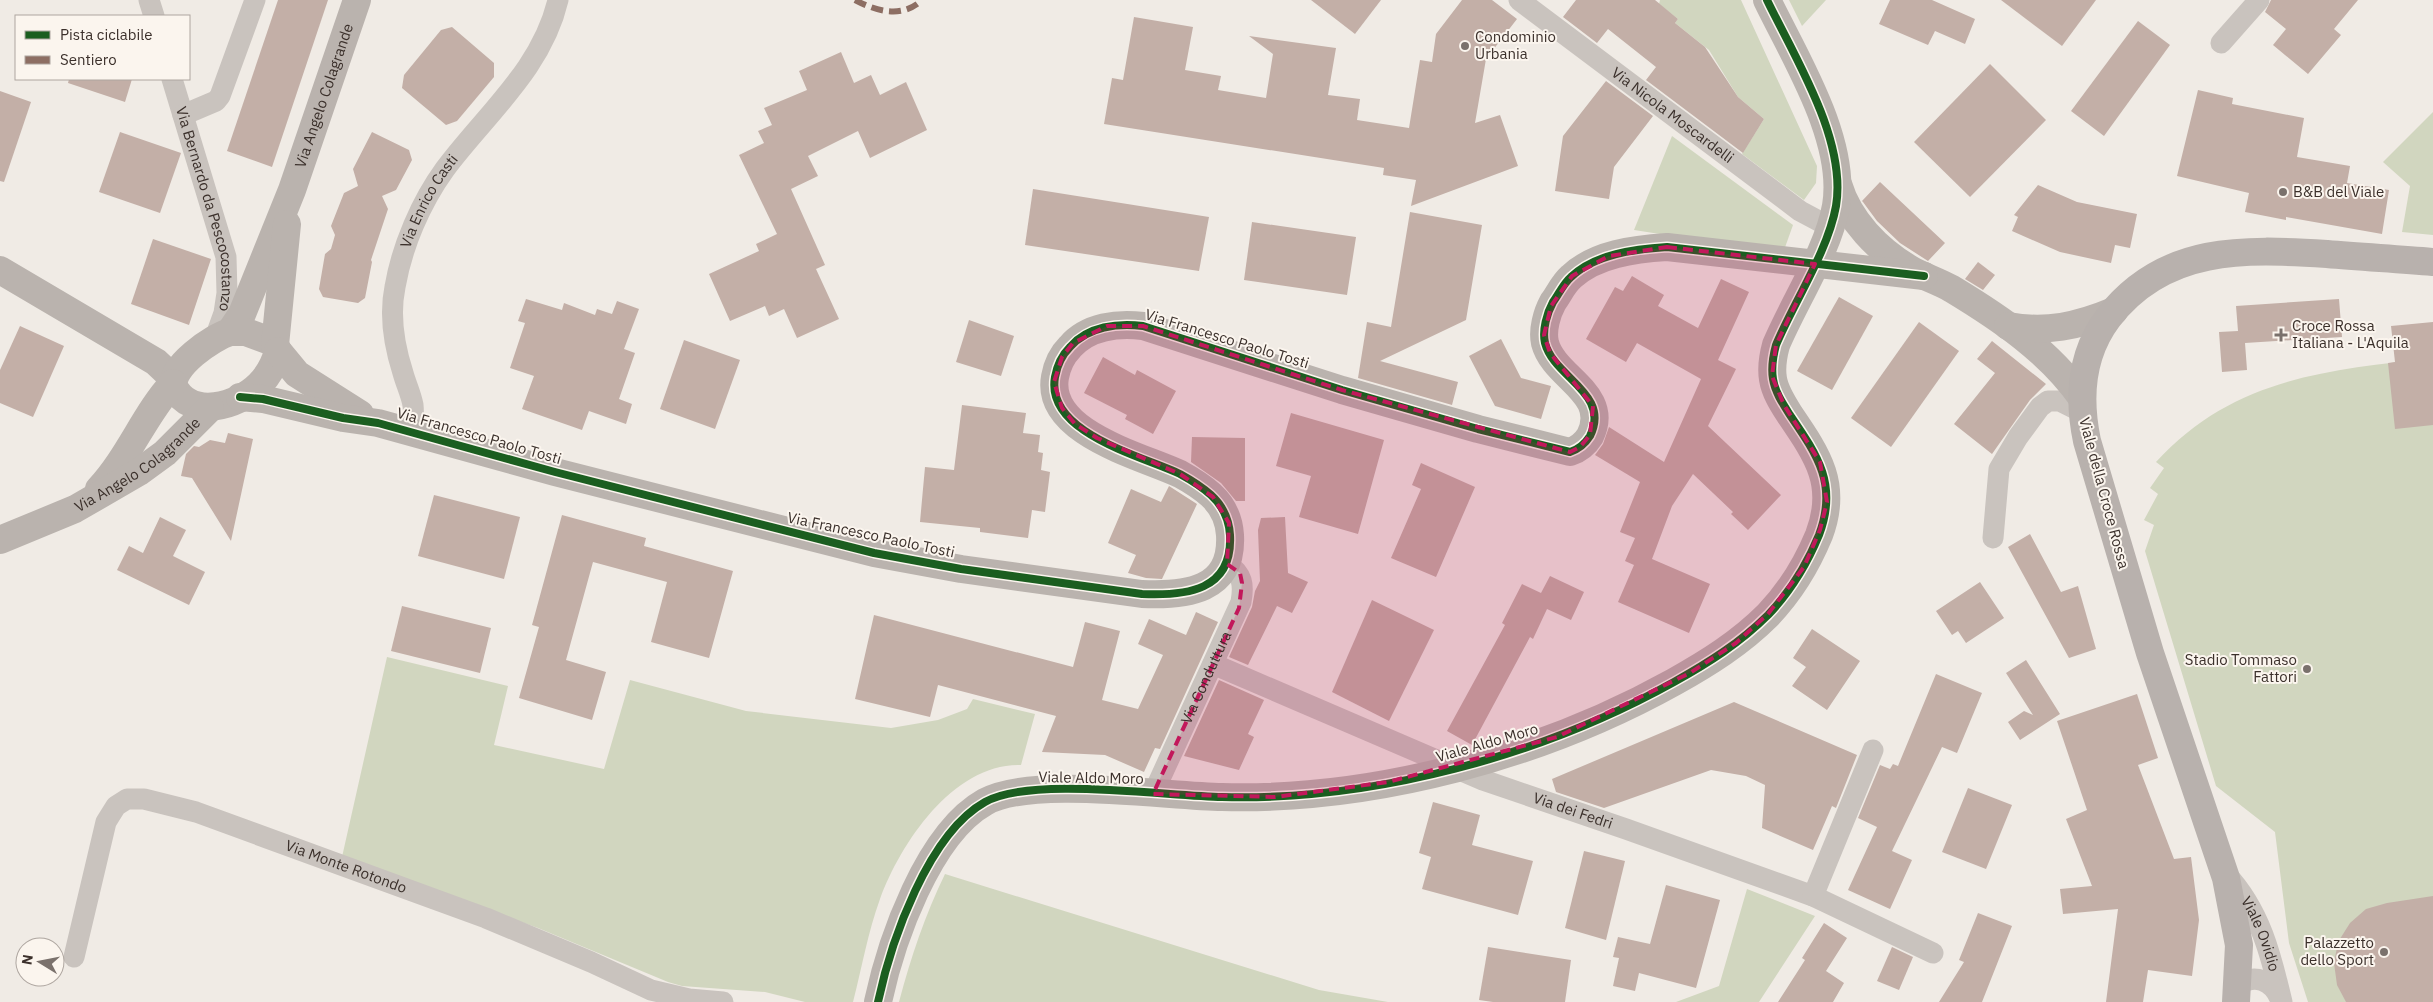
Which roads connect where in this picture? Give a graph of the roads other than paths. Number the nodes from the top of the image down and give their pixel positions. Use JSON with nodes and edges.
{"nodes":[{"id":1,"x":149,"y":0,"type":"edge"},
{"id":2,"x":255,"y":0,"type":"edge"},
{"id":3,"x":357,"y":0,"type":"edge"},
{"id":4,"x":558,"y":0,"type":"edge"},
{"id":5,"x":1519,"y":0,"type":"edge"},
{"id":6,"x":1767,"y":0,"type":"edge"},
{"id":7,"x":2259,"y":0,"type":"edge"},
{"id":8,"x":154,"y":15,"type":"edge"},
{"id":9,"x":2221,"y":43,"type":"dead end"},
{"id":10,"x":172,"y":80,"type":"edge"},
{"id":11,"x":183,"y":115,"type":"junction"},
{"id":12,"x":1838,"y":183,"type":"junction"},
{"id":13,"x":292,"y":190,"type":"junction"},
{"id":14,"x":1830,"y":227,"type":"junction"},
{"id":15,"x":1874,"y":241,"type":"junction"},
{"id":16,"x":2433,"y":262,"type":"edge"},
{"id":17,"x":1815,"y":264,"type":"junction"},
{"id":18,"x":0,"y":270,"type":"edge"},
{"id":19,"x":1924,"y":276,"type":"junction"},
{"id":20,"x":2114,"y":311,"type":"junction"},
{"id":21,"x":2008,"y":326,"type":"junction"},
{"id":22,"x":102,"y":329,"type":"junction"},
{"id":23,"x":214,"y":341,"type":"junction"},
{"id":24,"x":277,"y":348,"type":"junction"},
{"id":25,"x":174,"y":381,"type":"junction"},
{"id":26,"x":240,"y":398,"type":"junction"},
{"id":27,"x":2082,"y":405,"type":"junction"},
{"id":28,"x":210,"y":408,"type":"junction"},
{"id":29,"x":372,"y":421,"type":"junction"},
{"id":30,"x":413,"y":432,"type":"junction"},
{"id":31,"x":86,"y":503,"type":"junction"},
{"id":32,"x":1993,"y":538,"type":"dead end"},
{"id":33,"x":0,"y":540,"type":"edge"},
{"id":34,"x":1227,"y":564,"type":"junction"},
{"id":35,"x":1213,"y":664,"type":"junction"},
{"id":36,"x":1873,"y":750,"type":"dead end"},
{"id":37,"x":1452,"y":768,"type":"junction"},
{"id":38,"x":1152,"y":794,"type":"junction"},
{"id":39,"x":2225,"y":873,"type":"junction"},
{"id":40,"x":1812,"y":896,"type":"junction"},
{"id":41,"x":1933,"y":953,"type":"dead end"},
{"id":42,"x":74,"y":957,"type":"dead end"},
{"id":43,"x":2237,"y":994,"type":"edge"},
{"id":44,"x":723,"y":1002,"type":"edge"},
{"id":45,"x":878,"y":1002,"type":"edge"},
{"id":46,"x":2281,"y":1002,"type":"edge"}],
"edges":[{"from":1,"to":8,"type":"street"},
{"from":2,"to":11,"type":"street"},
{"from":3,"to":13,"type":"street","name":"Via Angelo Colagrande"},
{"from":4,"to":30,"type":"street","name":"Via Enrico Casti"},
{"from":5,"to":14,"type":"street","name":"Via Nicola Moscardelli"},
{"from":6,"to":12,"type":"street"},
{"from":7,"to":9,"type":"street"},
{"from":10,"to":11,"type":"street","name":"Via Bernardo da Pescocostanzo"},
{"from":11,"to":23,"type":"street","name":"Via Bernardo da Pescocostanzo"},
{"from":12,"to":14,"type":"street","name":"Viale Aldo Moro"},
{"from":12,"to":15,"type":"street","name":"Via Francesco Paolo Tosti"},
{"from":13,"to":23,"type":"street","name":"Via Angelo Colagrande"},
{"from":13,"to":24,"type":"street","name":"Via Angelo Colagrande"},
{"from":14,"to":15,"type":"street","name":"Via Francesco Paolo Tosti"},
{"from":14,"to":17,"type":"street","name":"Viale Aldo Moro"},
{"from":15,"to":19,"type":"street","name":"Via Francesco Paolo Tosti"},
{"from":16,"to":20,"type":"main road","name":"Viale della Croce Rossa"},
{"from":17,"to":19,"type":"street","name":"Via Francesco Paolo Tosti"},
{"from":17,"to":34,"type":"street","name":"Via Francesco Paolo Tosti"},
{"from":17,"to":37,"type":"street","name":"Viale Aldo Moro"},
{"from":18,"to":22,"type":"street"},
{"from":19,"to":21,"type":"street","name":"Via Francesco Paolo Tosti"},
{"from":20,"to":21,"type":"street","name":"Via Francesco Paolo Tosti"},
{"from":20,"to":27,"type":"main road","name":"Viale della Croce Rossa"},
{"from":21,"to":27,"type":"street","name":"Via Francesco Paolo Tosti"},
{"from":22,"to":23,"type":"street"},
{"from":22,"to":25,"type":"street"},
{"from":23,"to":24,"type":"street"},
{"from":23,"to":25,"type":"street","name":"Via Angelo Colagrande"},
{"from":24,"to":26,"type":"street"},
{"from":24,"to":29,"type":"street","name":"Via Francesco Paolo Tosti"},
{"from":25,"to":28,"type":"street"},
{"from":25,"to":31,"type":"street","name":"Via Angelo Colagrande"},
{"from":26,"to":28,"type":"street"},
{"from":26,"to":29,"type":"street","name":"Via Francesco Paolo Tosti"},
{"from":27,"to":32,"type":"street"},
{"from":27,"to":39,"type":"main road","name":"Viale della Croce Rossa"},
{"from":28,"to":31,"type":"street","name":"Via Angelo Colagrande"},
{"from":29,"to":30,"type":"street","name":"Via Francesco Paolo Tosti"},
{"from":30,"to":34,"type":"street","name":"Via Francesco Paolo Tosti"},
{"from":31,"to":33,"type":"street"},
{"from":34,"to":35,"type":"street","name":"Via Conduttura"},
{"from":35,"to":37,"type":"street","name":"Via dei Fedri"},
{"from":35,"to":38,"type":"street","name":"Via Conduttura"},
{"from":36,"to":40,"type":"street"},
{"from":37,"to":38,"type":"street","name":"Viale Aldo Moro"},
{"from":37,"to":40,"type":"street","name":"Via dei Fedri"},
{"from":38,"to":45,"type":"street","name":"Viale Aldo Moro"},
{"from":39,"to":43,"type":"main road","name":"Viale della Croce Rossa"},
{"from":39,"to":46,"type":"street","name":"Viale Ovidio"},
{"from":40,"to":41,"type":"street","name":"Via dei Fedri"},
{"from":42,"to":44,"type":"street","name":"Via Monte Rotondo"},
{"from":43,"to":46,"type":"street","name":"Viale Ovidio"}]}
